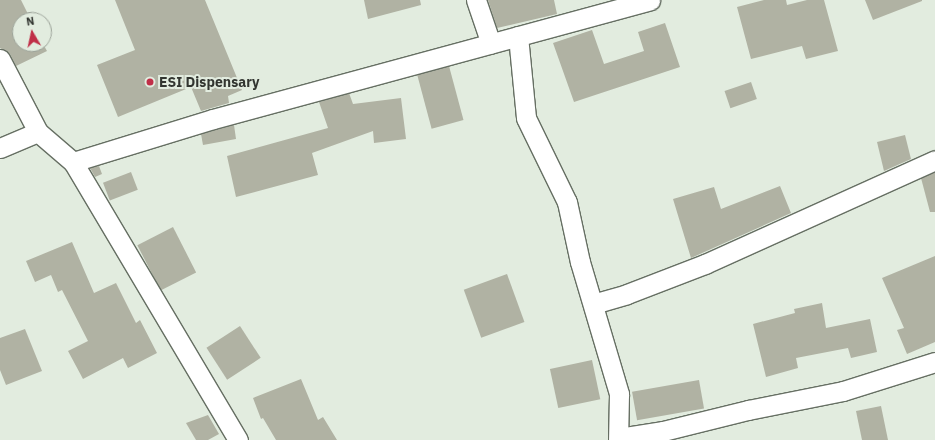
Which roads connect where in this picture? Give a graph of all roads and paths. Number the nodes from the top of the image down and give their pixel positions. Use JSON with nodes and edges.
{"nodes":[{"id":1,"x":476,"y":0,"type":"edge"},
{"id":2,"x":650,"y":0,"type":"edge"},
{"id":3,"x":518,"y":36,"type":"junction"},
{"id":4,"x":491,"y":44,"type":"junction"},
{"id":5,"x":0,"y":59,"type":"edge"},
{"id":6,"x":38,"y":132,"type":"junction"},
{"id":7,"x":0,"y":148,"type":"edge"},
{"id":8,"x":935,"y":160,"type":"edge"},
{"id":9,"x":73,"y":162,"type":"junction"},
{"id":10,"x":593,"y":304,"type":"junction"},
{"id":11,"x":935,"y":362,"type":"edge"},
{"id":12,"x":232,"y":438,"type":"edge"},
{"id":13,"x":618,"y":439,"type":"edge"}],
"edges":[{"from":1,"to":4,"type":"street"},
{"from":2,"to":3,"type":"street"},
{"from":3,"to":4,"type":"street"},
{"from":3,"to":10,"type":"street"},
{"from":4,"to":9,"type":"street"},
{"from":5,"to":6,"type":"street"},
{"from":6,"to":7,"type":"street"},
{"from":6,"to":9,"type":"street"},
{"from":8,"to":10,"type":"street"},
{"from":9,"to":12,"type":"street"},
{"from":10,"to":13,"type":"street"},
{"from":11,"to":13,"type":"street"}]}
